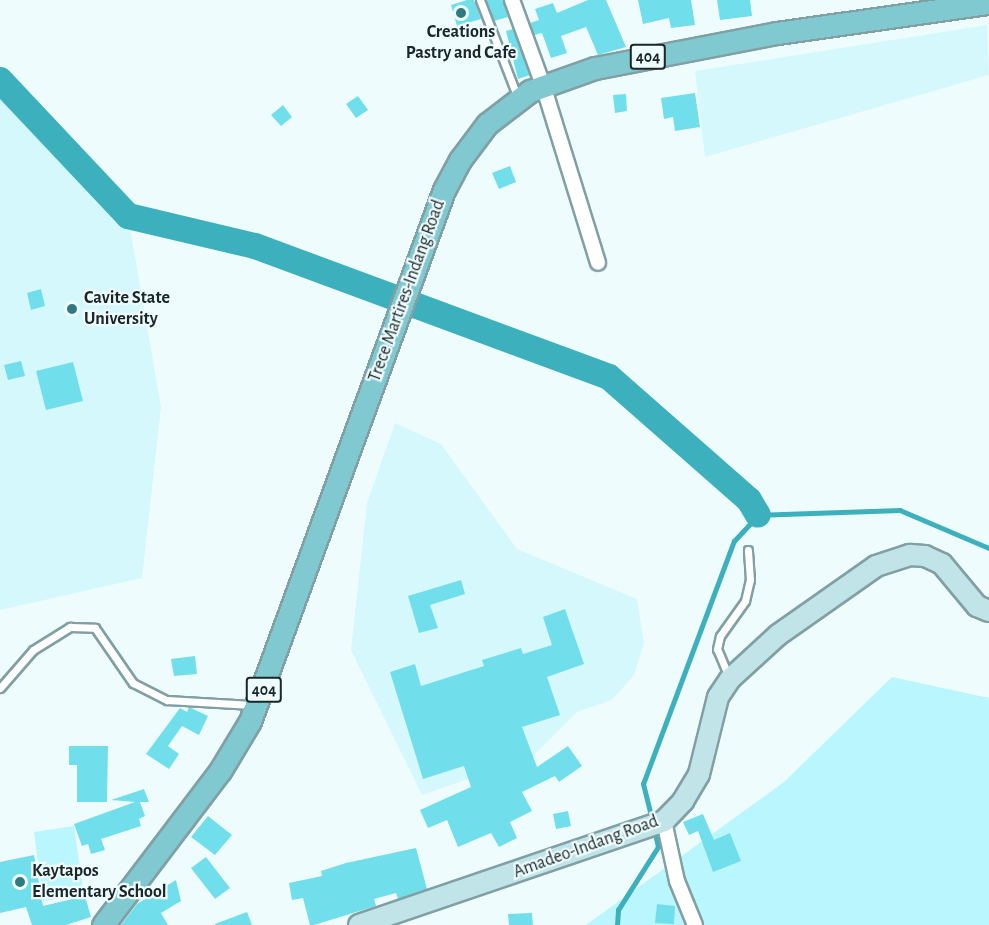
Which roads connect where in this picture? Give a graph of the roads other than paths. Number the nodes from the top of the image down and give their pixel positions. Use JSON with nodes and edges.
{"nodes":[{"id":1,"x":480,"y":0,"type":"edge"},
{"id":2,"x":512,"y":0,"type":"edge"},
{"id":3,"x":989,"y":3,"type":"edge"},
{"id":4,"x":543,"y":85,"type":"junction"},
{"id":5,"x":518,"y":99,"type":"junction"},
{"id":6,"x":598,"y":263,"type":"dead end"},
{"id":7,"x":748,"y":550,"type":"dead end"},
{"id":8,"x":989,"y":611,"type":"edge"},
{"id":9,"x":730,"y":679,"type":"junction"},
{"id":10,"x":0,"y":688,"type":"edge"},
{"id":11,"x":258,"y":705,"type":"junction"},
{"id":12,"x":662,"y":822,"type":"junction"},
{"id":13,"x":102,"y":925,"type":"edge"},
{"id":14,"x":360,"y":925,"type":"edge"},
{"id":15,"x":695,"y":925,"type":"edge"}],
"edges":[{"from":1,"to":5,"type":"lane"},
{"from":2,"to":4,"type":"street"},
{"from":3,"to":4,"type":"main road","name":"Trece Martires-Indang Road","number":"404"},
{"from":4,"to":5,"type":"main road","name":"Trece Martires-Indang Road","number":"404"},
{"from":4,"to":6,"type":"street"},
{"from":5,"to":11,"type":"main road","name":"Trece Martires-Indang Road","number":"404"},
{"from":7,"to":9,"type":"lane"},
{"from":8,"to":9,"type":"street","name":"Amadeo-Indang Road"},
{"from":9,"to":12,"type":"street","name":"Amadeo-Indang Road"},
{"from":10,"to":11,"type":"lane"},
{"from":11,"to":13,"type":"main road","name":"Trece Martires-Indang Road","number":"404"},
{"from":12,"to":14,"type":"street","name":"Amadeo-Indang Road"},
{"from":12,"to":15,"type":"street"}]}
